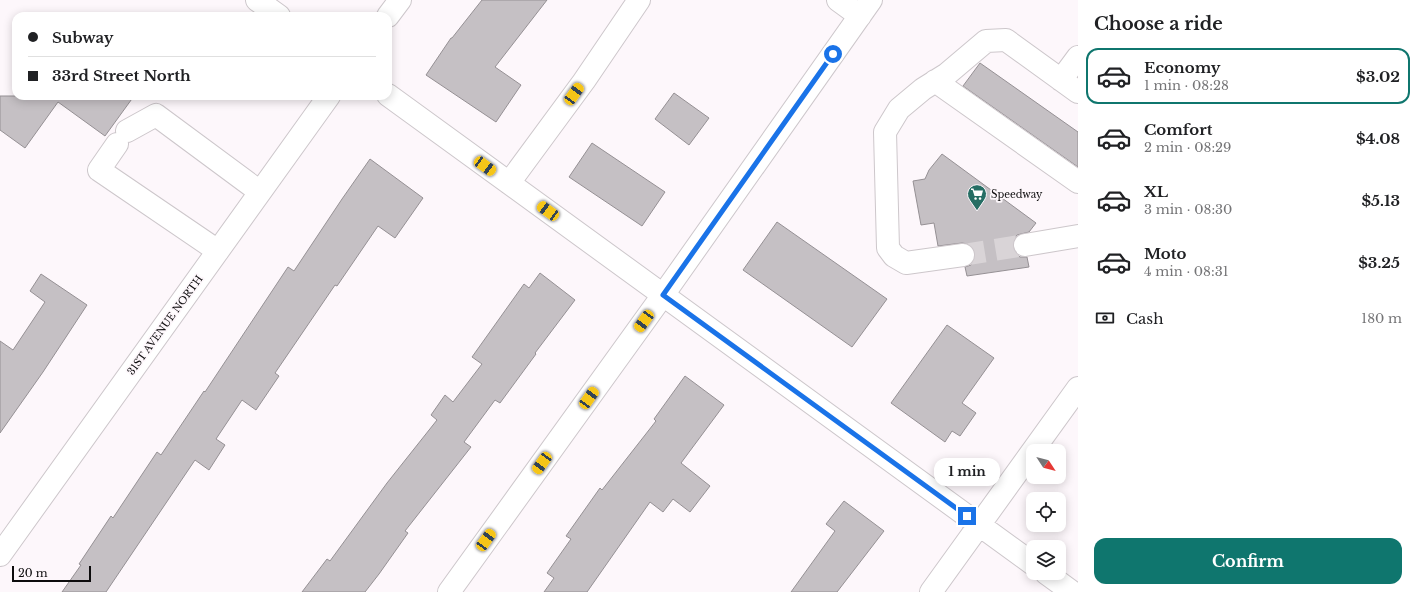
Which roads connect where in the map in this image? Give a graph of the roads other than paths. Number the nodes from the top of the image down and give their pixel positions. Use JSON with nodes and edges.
{"nodes":[{"id":1,"x":257,"y":0,"type":"edge"},
{"id":2,"x":400,"y":0,"type":"edge"},
{"id":3,"x":639,"y":0,"type":"edge"},
{"id":4,"x":838,"y":0,"type":"edge"},
{"id":5,"x":865,"y":8,"type":"edge"},
{"id":6,"x":274,"y":12,"type":"edge"},
{"id":7,"x":391,"y":12,"type":"edge"},
{"id":8,"x":1078,"y":57,"type":"edge"},
{"id":9,"x":935,"y":81,"type":"junction"},
{"id":10,"x":1070,"y":86,"type":"edge"},
{"id":11,"x":392,"y":98,"type":"edge"},
{"id":12,"x":326,"y":100,"type":"edge"},
{"id":13,"x":1078,"y":182,"type":"edge"},
{"id":14,"x":509,"y":183,"type":"junction"},
{"id":15,"x":260,"y":192,"type":"junction"},
{"id":16,"x":1078,"y":236,"type":"edge"},
{"id":17,"x":1026,"y":245,"type":"tunnel mouth"},
{"id":18,"x":218,"y":251,"type":"junction"},
{"id":19,"x":963,"y":255,"type":"tunnel mouth"},
{"id":20,"x":663,"y":295,"type":"junction"},
{"id":21,"x":1078,"y":388,"type":"edge"},
{"id":22,"x":979,"y":525,"type":"junction"},
{"id":23,"x":0,"y":555,"type":"edge"},
{"id":24,"x":1026,"y":559,"type":"edge"},
{"id":25,"x":1056,"y":580,"type":"edge"},
{"id":26,"x":449,"y":592,"type":"edge"},
{"id":27,"x":931,"y":592,"type":"edge"},
{"id":28,"x":1072,"y":592,"type":"edge"}],
"edges":[{"from":1,"to":6,"type":"street"},
{"from":2,"to":7,"type":"street"},
{"from":3,"to":14,"type":"street"},
{"from":4,"to":5,"type":"street"},
{"from":5,"to":20,"type":"street"},
{"from":8,"to":10,"type":"street"},
{"from":9,"to":10,"type":"street"},
{"from":9,"to":13,"type":"street"},
{"from":9,"to":19,"type":"street"},
{"from":11,"to":14,"type":"street"},
{"from":12,"to":15,"type":"street","name":"31ST AVENUE NORTH"},
{"from":14,"to":20,"type":"street"},
{"from":15,"to":18,"type":"street","name":"31ST AVENUE NORTH"},
{"from":15,"to":18,"type":"street"},
{"from":16,"to":17,"type":"street"},
{"from":18,"to":23,"type":"street","name":"31ST AVENUE NORTH"},
{"from":20,"to":22,"type":"street"},
{"from":20,"to":26,"type":"street"},
{"from":21,"to":22,"type":"street"},
{"from":22,"to":24,"type":"street"},
{"from":22,"to":27,"type":"street"},
{"from":25,"to":28,"type":"street"}]}
